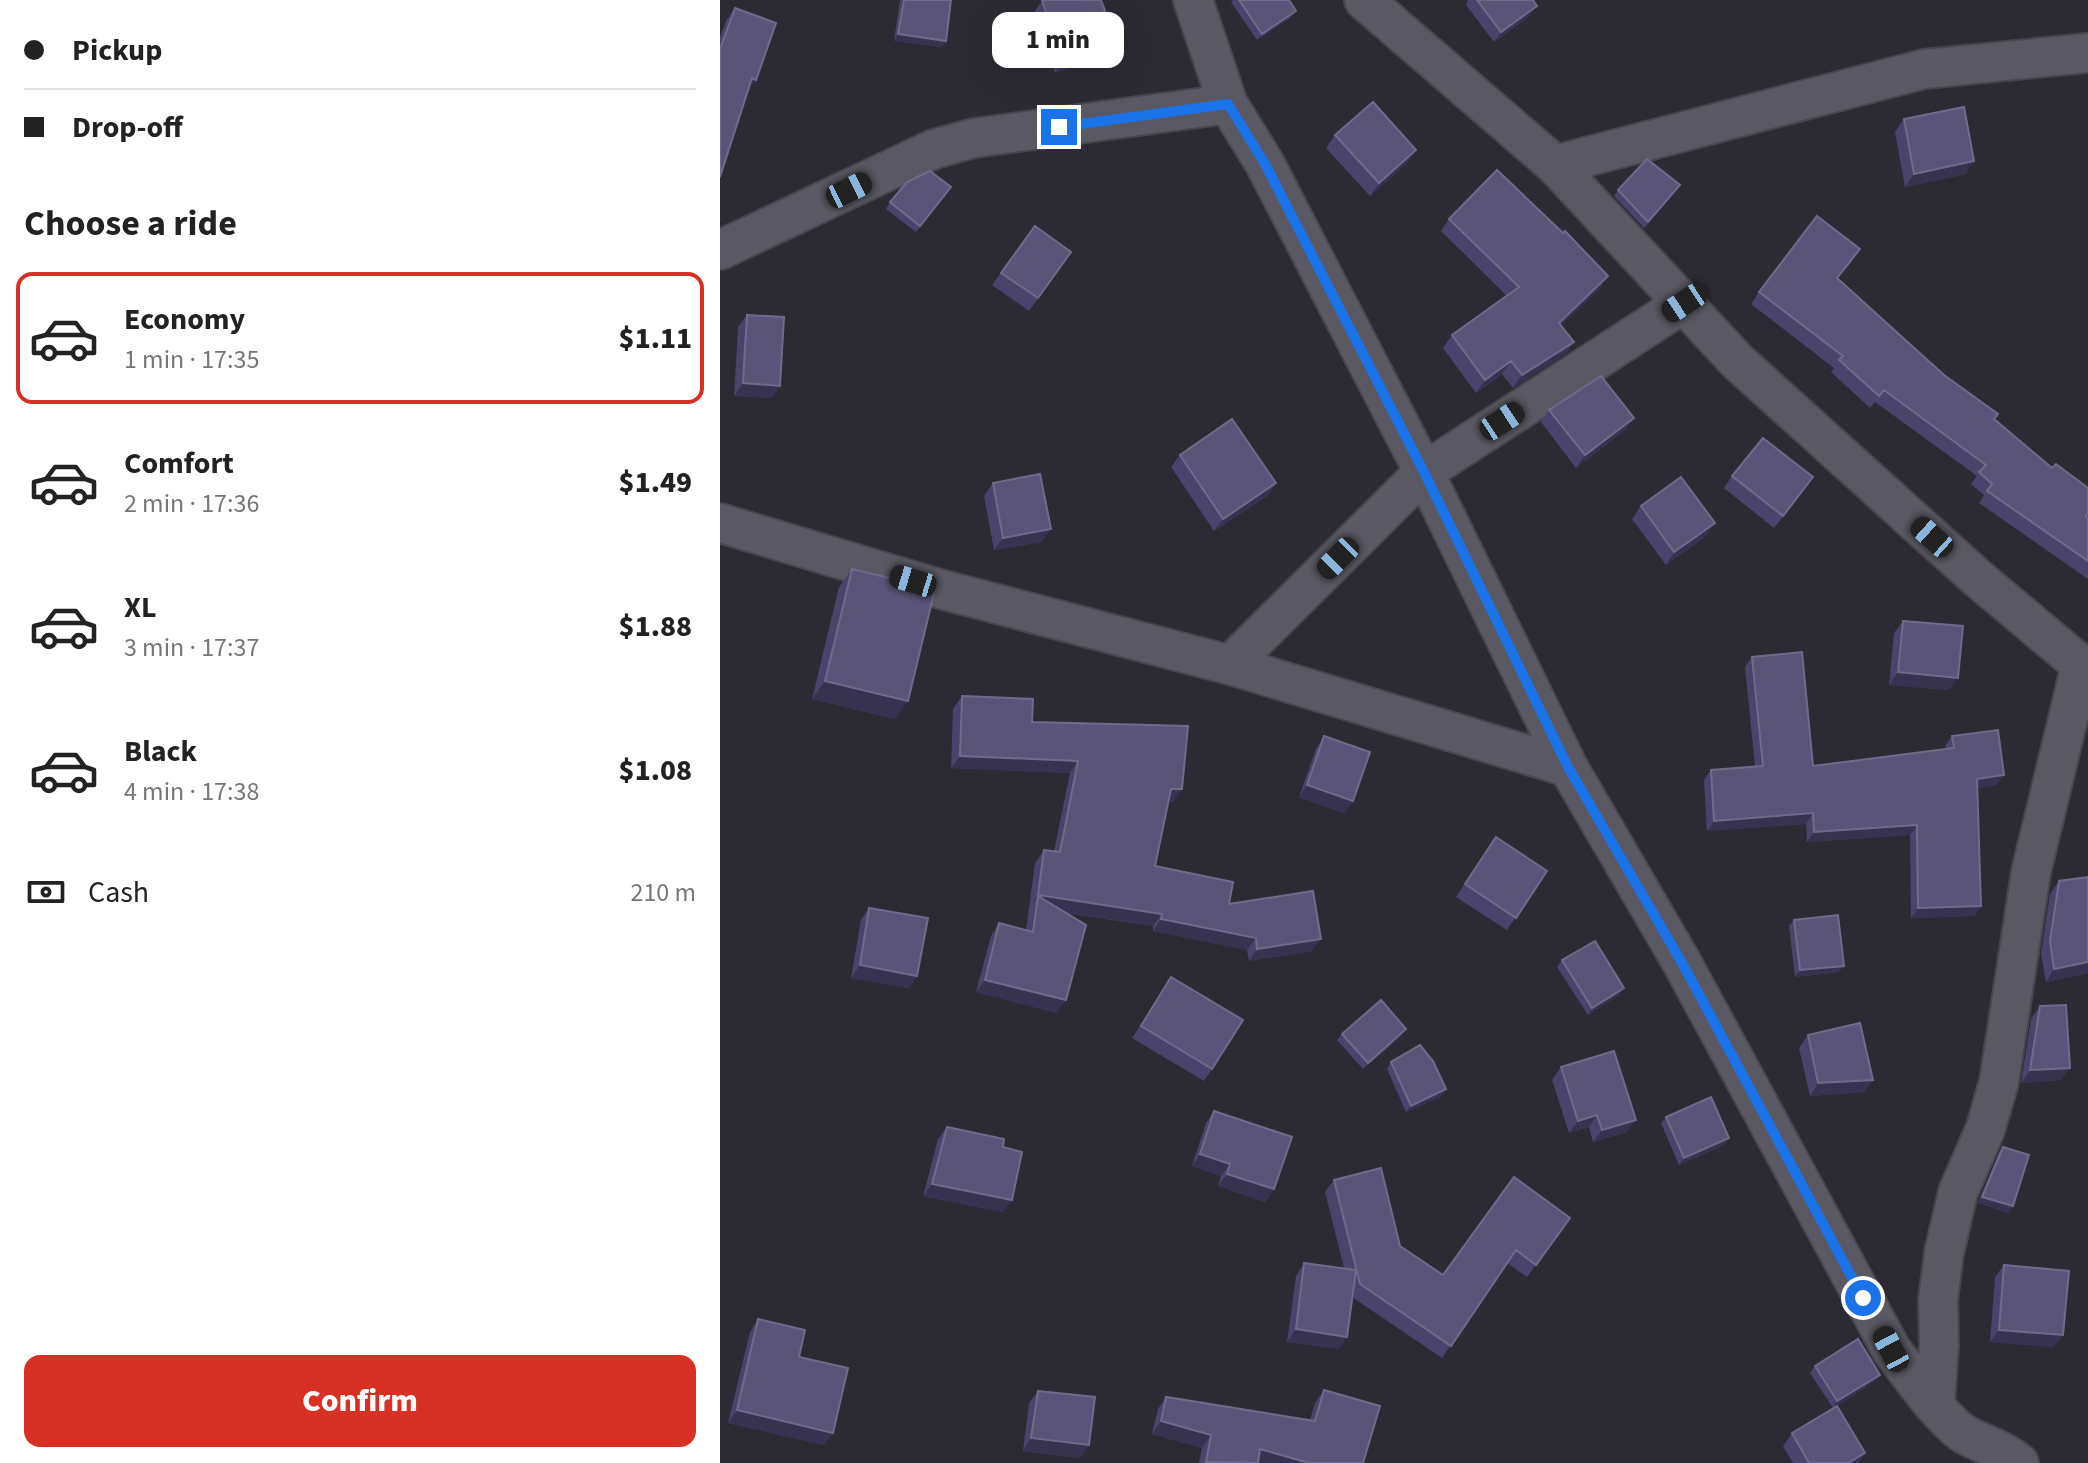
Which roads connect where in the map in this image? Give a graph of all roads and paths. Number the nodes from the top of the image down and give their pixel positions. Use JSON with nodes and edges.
{"nodes":[{"id":1,"x":1193,"y":0,"type":"edge"},
{"id":2,"x":1364,"y":0,"type":"edge"},
{"id":3,"x":2088,"y":53,"type":"edge"},
{"id":4,"x":1228,"y":104,"type":"junction"},
{"id":5,"x":1555,"y":165,"type":"junction"},
{"id":6,"x":720,"y":250,"type":"edge"},
{"id":7,"x":1684,"y":303,"type":"junction"},
{"id":8,"x":1424,"y":472,"type":"junction"},
{"id":9,"x":720,"y":523,"type":"edge"},
{"id":10,"x":1230,"y":665,"type":"junction"},
{"id":11,"x":2085,"y":668,"type":"edge"},
{"id":12,"x":1568,"y":767,"type":"junction"},
{"id":13,"x":1935,"y":1405,"type":"junction"},
{"id":14,"x":1968,"y":1448,"type":"edge"},
{"id":15,"x":2019,"y":1463,"type":"edge"}],
"edges":[{"from":1,"to":4,"type":"street"},
{"from":2,"to":5,"type":"street"},
{"from":3,"to":5,"type":"street"},
{"from":4,"to":6,"type":"street"},
{"from":4,"to":8,"type":"street"},
{"from":5,"to":7,"type":"street"},
{"from":7,"to":8,"type":"street"},
{"from":7,"to":11,"type":"street"},
{"from":8,"to":10,"type":"street"},
{"from":8,"to":12,"type":"street"},
{"from":9,"to":10,"type":"street"},
{"from":10,"to":12,"type":"street"},
{"from":11,"to":13,"type":"street"},
{"from":12,"to":13,"type":"street"},
{"from":13,"to":14,"type":"street"},
{"from":14,"to":15,"type":"street"}]}
